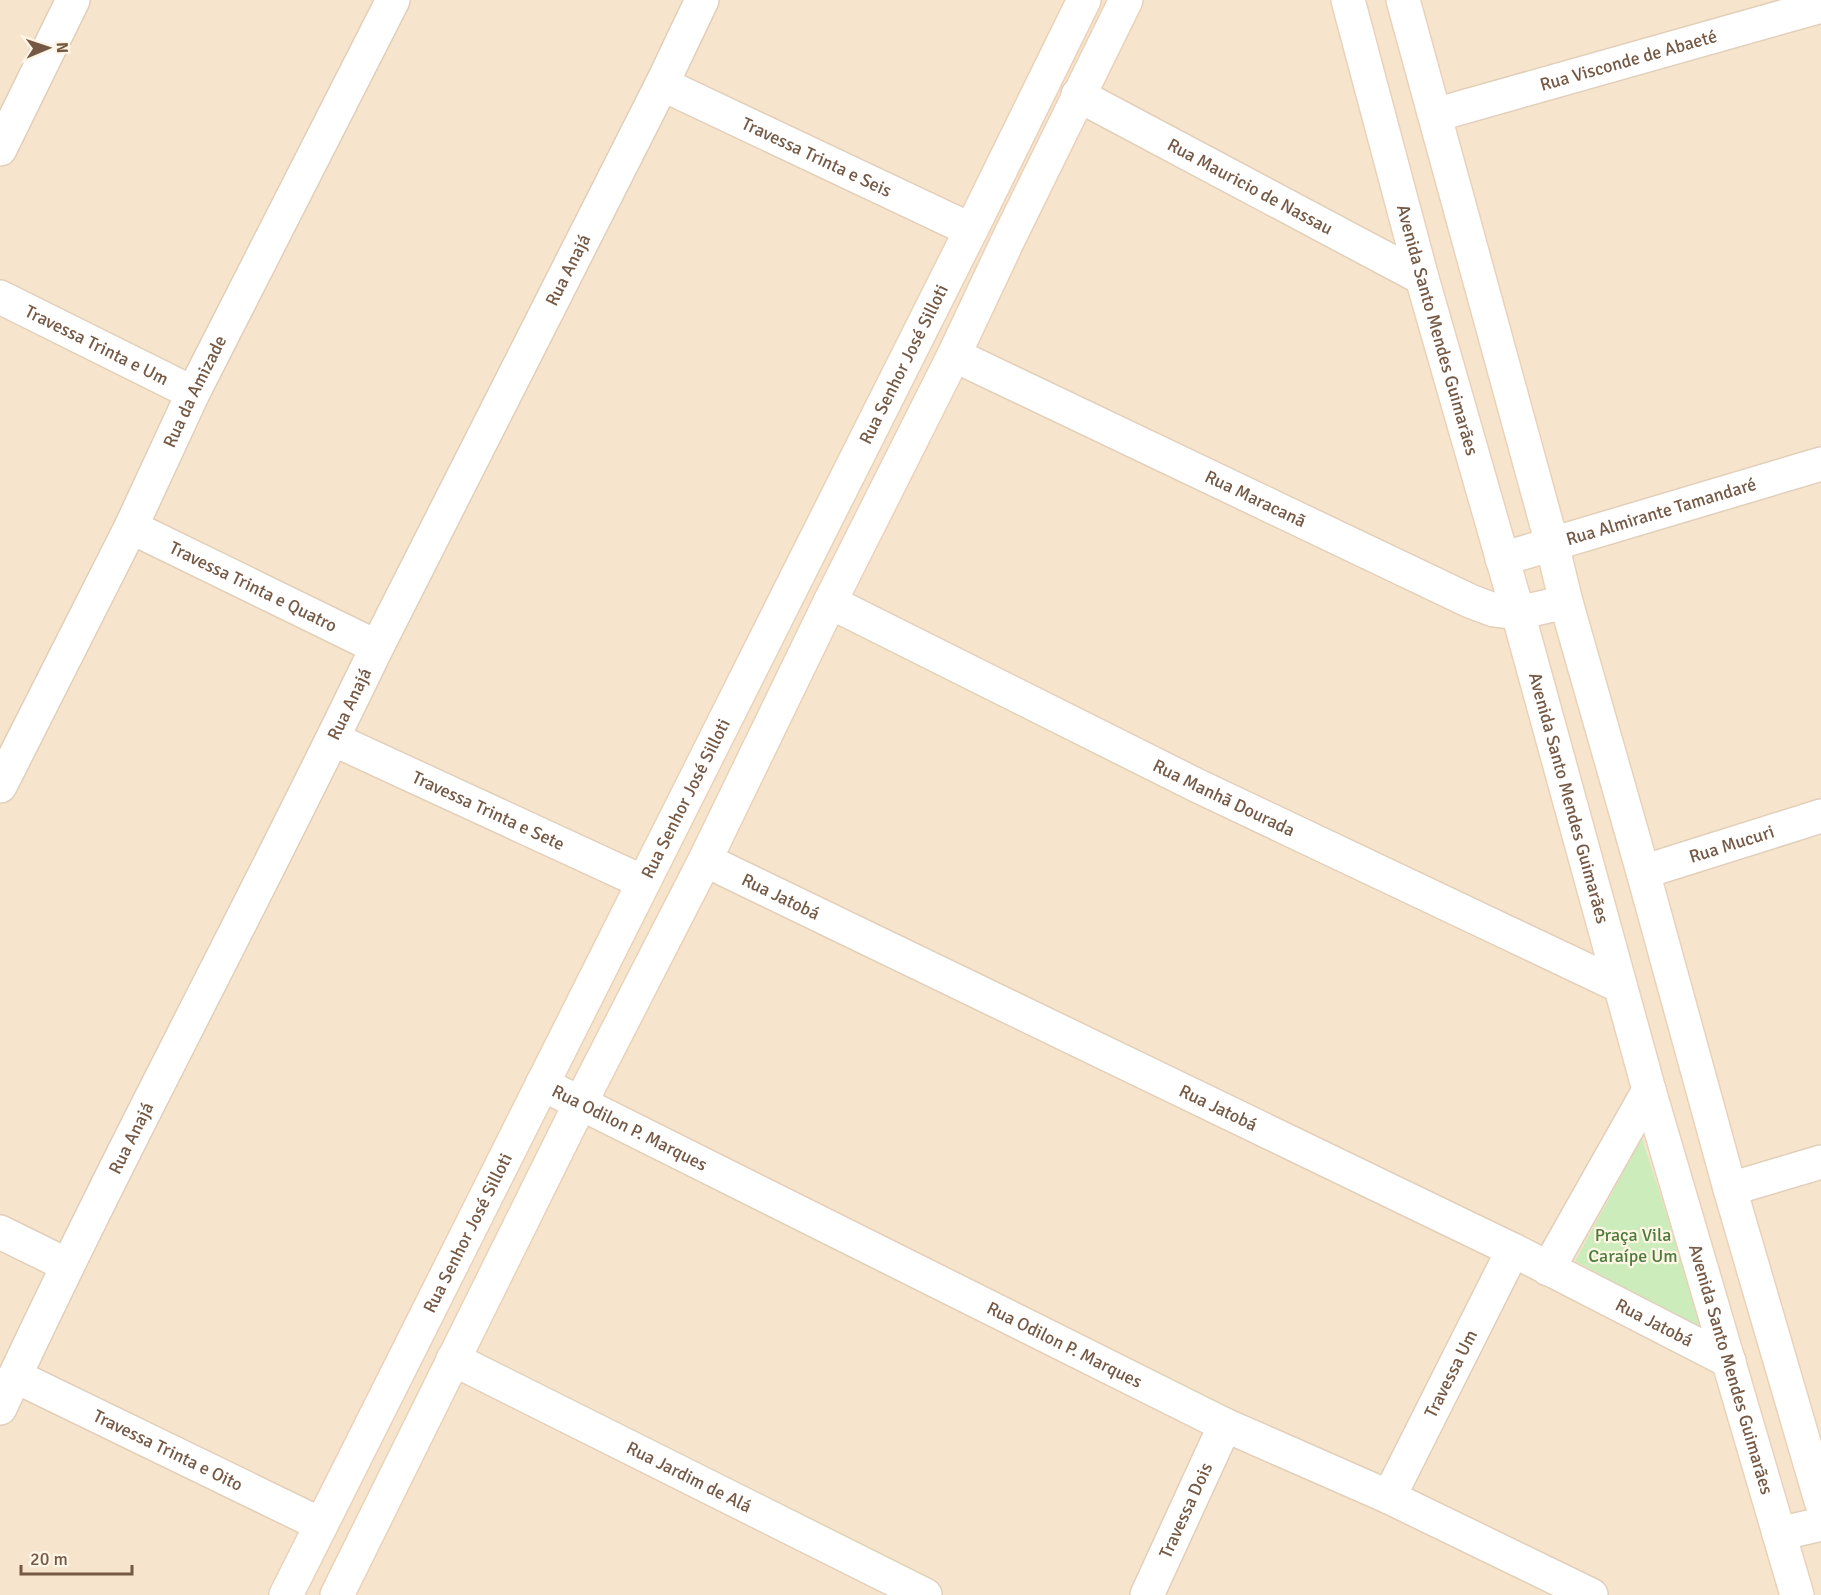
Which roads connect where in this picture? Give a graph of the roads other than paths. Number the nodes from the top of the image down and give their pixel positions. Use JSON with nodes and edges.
{"nodes":[{"id":1,"x":73,"y":0,"type":"edge"},
{"id":2,"x":393,"y":0,"type":"edge"},
{"id":3,"x":702,"y":0,"type":"edge"},
{"id":4,"x":1084,"y":0,"type":"edge"},
{"id":5,"x":1126,"y":0,"type":"edge"},
{"id":6,"x":1348,"y":0,"type":"edge"},
{"id":7,"x":1403,"y":0,"type":"edge"},
{"id":8,"x":1821,"y":6,"type":"edge"},
{"id":9,"x":662,"y":84,"type":"junction"},
{"id":10,"x":1078,"y":95,"type":"junction"},
{"id":11,"x":1435,"y":115,"type":"junction"},
{"id":12,"x":0,"y":149,"type":"edge"},
{"id":13,"x":971,"y":230,"type":"junction"},
{"id":14,"x":1422,"y":278,"type":"junction"},
{"id":15,"x":0,"y":297,"type":"edge"},
{"id":16,"x":954,"y":355,"type":"junction"},
{"id":17,"x":193,"y":393,"type":"junction"},
{"id":18,"x":1821,"y":464,"type":"edge"},
{"id":19,"x":131,"y":527,"type":"junction"},
{"id":20,"x":1552,"y":544,"type":"junction"},
{"id":21,"x":1502,"y":559,"type":"junction"},
{"id":22,"x":830,"y":602,"type":"junction"},
{"id":23,"x":1566,"y":602,"type":"junction"},
{"id":24,"x":1518,"y":613,"type":"junction"},
{"id":25,"x":377,"y":647,"type":"junction"},
{"id":26,"x":333,"y":739,"type":"junction"},
{"id":27,"x":0,"y":786,"type":"edge"},
{"id":28,"x":1821,"y":816,"type":"edge"},
{"id":29,"x":705,"y":860,"type":"junction"},
{"id":30,"x":1643,"y":872,"type":"junction"},
{"id":31,"x":643,"y":882,"type":"junction"},
{"id":32,"x":1620,"y":986,"type":"junction"},
{"id":33,"x":542,"y":1084,"type":"junction"},
{"id":34,"x":1649,"y":1090,"type":"junction"},
{"id":35,"x":581,"y":1102,"type":"junction"},
{"id":36,"x":1821,"y":1162,"type":"edge"},
{"id":37,"x":1730,"y":1189,"type":"junction"},
{"id":38,"x":0,"y":1232,"type":"edge"},
{"id":39,"x":1512,"y":1250,"type":"junction"},
{"id":40,"x":67,"y":1266,"type":"junction"},
{"id":41,"x":1548,"y":1269,"type":"junction"},
{"id":42,"x":453,"y":1359,"type":"junction"},
{"id":43,"x":1729,"y":1362,"type":"junction"},
{"id":44,"x":15,"y":1377,"type":"junction"},
{"id":45,"x":0,"y":1408,"type":"edge"},
{"id":46,"x":1225,"y":1425,"type":"junction"},
{"id":47,"x":1389,"y":1497,"type":"junction"},
{"id":48,"x":1821,"y":1501,"type":"edge"},
{"id":49,"x":320,"y":1524,"type":"junction"},
{"id":50,"x":1821,"y":1524,"type":"edge"},
{"id":51,"x":1779,"y":1534,"type":"junction"},
{"id":52,"x":286,"y":1595,"type":"edge"},
{"id":53,"x":336,"y":1595,"type":"edge"},
{"id":54,"x":925,"y":1595,"type":"edge"},
{"id":55,"x":1147,"y":1595,"type":"edge"},
{"id":56,"x":1591,"y":1595,"type":"edge"},
{"id":57,"x":1797,"y":1595,"type":"edge"}],
"edges":[{"from":1,"to":12,"type":"street"},
{"from":2,"to":17,"type":"street","name":"Rua da Amizade"},
{"from":3,"to":9,"type":"street","name":"Rua Anajá"},
{"from":4,"to":13,"type":"street","name":"Rua Senhor José Silloti"},
{"from":5,"to":10,"type":"street"},
{"from":6,"to":14,"type":"street","name":"Avenida Santo Mendes Guimarães"},
{"from":7,"to":11,"type":"street"},
{"from":8,"to":11,"type":"street","name":"Rua Visconde de Abaeté"},
{"from":9,"to":13,"type":"street","name":"Travessa Trinta e Seis"},
{"from":9,"to":25,"type":"street","name":"Rua Anajá"},
{"from":10,"to":14,"type":"street","name":"Rua Mauricio de Nassau"},
{"from":10,"to":16,"type":"street"},
{"from":11,"to":20,"type":"street"},
{"from":13,"to":31,"type":"street","name":"Rua Senhor José Silloti"},
{"from":14,"to":21,"type":"street","name":"Avenida Santo Mendes Guimarães"},
{"from":15,"to":17,"type":"street","name":"Travessa Trinta e Um"},
{"from":16,"to":22,"type":"street"},
{"from":16,"to":24,"type":"street","name":"Rua Maracanã"},
{"from":17,"to":19,"type":"street","name":"Rua da Amizade"},
{"from":18,"to":20,"type":"street","name":"Rua Almirante Tamandaré"},
{"from":19,"to":25,"type":"street","name":"Travessa Trinta e Quatro"},
{"from":19,"to":27,"type":"street","name":"Rua da Amizade"},
{"from":20,"to":21,"type":"street","name":"Rua Almirante Tamandaré"},
{"from":20,"to":23,"type":"street"},
{"from":21,"to":24,"type":"street","name":"Avenida Santo Mendes Guimarães"},
{"from":22,"to":29,"type":"street"},
{"from":22,"to":32,"type":"street","name":"Rua Manhã Dourada"},
{"from":23,"to":24,"type":"street","name":"Rua Maracanã"},
{"from":23,"to":30,"type":"street"},
{"from":24,"to":32,"type":"street","name":"Avenida Santo Mendes Guimarães"},
{"from":25,"to":26,"type":"street","name":"Rua Anajá"},
{"from":26,"to":31,"type":"street","name":"Travessa Trinta e Sete"},
{"from":26,"to":40,"type":"street","name":"Rua Anajá"},
{"from":28,"to":30,"type":"street","name":"Rua Mucuri"},
{"from":29,"to":35,"type":"street"},
{"from":29,"to":39,"type":"street","name":"Rua Jatobá"},
{"from":30,"to":37,"type":"street"},
{"from":31,"to":33,"type":"street","name":"Rua Senhor José Silloti"},
{"from":32,"to":34,"type":"street","name":"Avenida Santo Mendes Guimarães"},
{"from":33,"to":35,"type":"street","name":"Rua Odilon P. Marques"},
{"from":33,"to":49,"type":"street","name":"Rua Senhor José Silloti"},
{"from":34,"to":41,"type":"street"},
{"from":34,"to":43,"type":"street","name":"Avenida Santo Mendes Guimarães"},
{"from":35,"to":42,"type":"street"},
{"from":35,"to":46,"type":"street","name":"Rua Odilon P. Marques"},
{"from":36,"to":37,"type":"street"},
{"from":37,"to":48,"type":"street"},
{"from":38,"to":40,"type":"street"},
{"from":39,"to":41,"type":"street","name":"Rua Jatobá"},
{"from":39,"to":47,"type":"street","name":"Travessa Um"},
{"from":40,"to":44,"type":"street","name":"Rua Anajá"},
{"from":41,"to":43,"type":"street","name":"Rua Jatobá"},
{"from":42,"to":53,"type":"street"},
{"from":42,"to":54,"type":"street","name":"Rua Jardim de Alá"},
{"from":43,"to":51,"type":"street","name":"Avenida Santo Mendes Guimarães"},
{"from":44,"to":45,"type":"street","name":"Rua Anajá"},
{"from":44,"to":49,"type":"street","name":"Travessa Trinta e Oito"},
{"from":46,"to":47,"type":"street","name":"Rua Odilon P. Marques"},
{"from":46,"to":55,"type":"street","name":"Travessa Dois"},
{"from":47,"to":56,"type":"street","name":"Rua Odilon P. Marques"},
{"from":49,"to":52,"type":"street","name":"Rua Senhor José Silloti"},
{"from":50,"to":51,"type":"street"},
{"from":51,"to":57,"type":"street","name":"Avenida Santo Mendes Guimarães"}]}
